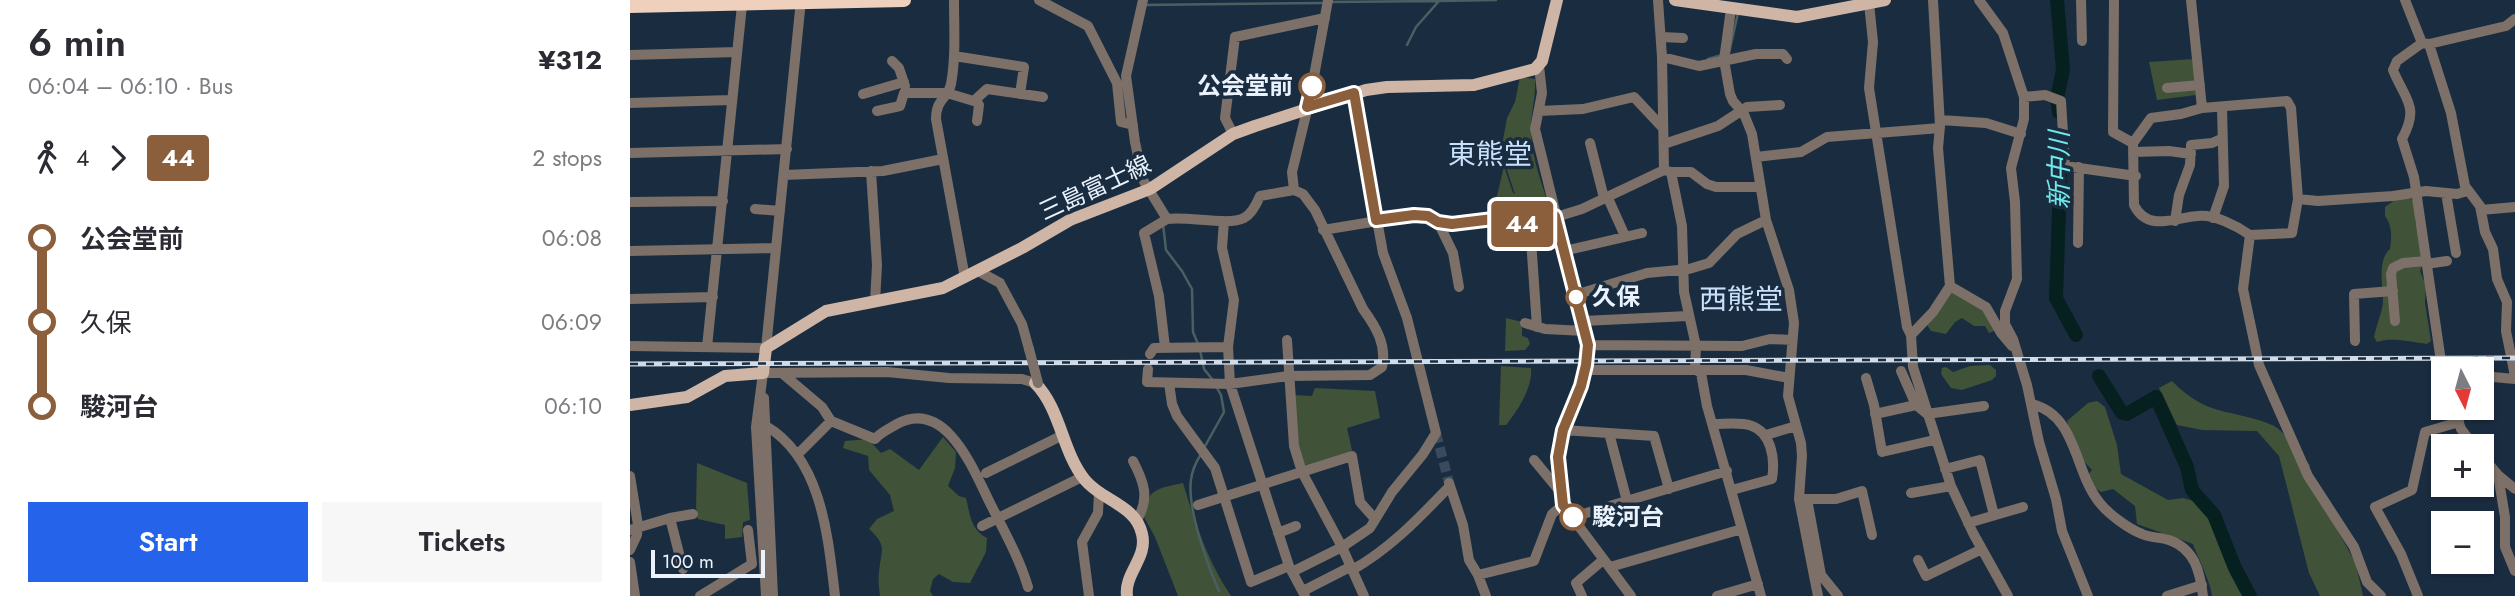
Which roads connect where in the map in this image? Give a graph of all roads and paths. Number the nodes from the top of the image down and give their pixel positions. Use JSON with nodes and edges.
{"nodes":[{"id":1,"x":904,"y":0,"type":"edge"},
{"id":2,"x":954,"y":0,"type":"edge"},
{"id":3,"x":1039,"y":0,"type":"edge"},
{"id":4,"x":1143,"y":0,"type":"edge"},
{"id":5,"x":1328,"y":0,"type":"edge"},
{"id":6,"x":1557,"y":0,"type":"edge"},
{"id":7,"x":1658,"y":0,"type":"edge"},
{"id":8,"x":1675,"y":0,"type":"edge"},
{"id":9,"x":1885,"y":0,"type":"edge"},
{"id":10,"x":1933,"y":0,"type":"edge"},
{"id":11,"x":1979,"y":0,"type":"edge"},
{"id":12,"x":2081,"y":0,"type":"edge"},
{"id":13,"x":2114,"y":0,"type":"edge"},
{"id":14,"x":2191,"y":0,"type":"edge"},
{"id":15,"x":2405,"y":0,"type":"edge"},
{"id":16,"x":801,"y":1,"type":"edge"},
{"id":17,"x":1869,"y":3,"type":"junction"},
{"id":18,"x":742,"y":5,"type":"junction"},
{"id":19,"x":630,"y":6,"type":"edge"},
{"id":20,"x":1731,"y":9,"type":"junction"},
{"id":21,"x":1325,"y":18,"type":"junction"},
{"id":22,"x":2515,"y":19,"type":"edge"},
{"id":23,"x":1661,"y":37,"type":"junction"},
{"id":24,"x":1683,"y":38,"type":"dead end"},
{"id":25,"x":2082,"y":41,"type":"dead end"},
{"id":26,"x":2425,"y":44,"type":"junction"},
{"id":27,"x":737,"y":52,"type":"junction"},
{"id":28,"x":630,"y":55,"type":"edge"},
{"id":29,"x":954,"y":55,"type":"junction"},
{"id":30,"x":1662,"y":57,"type":"junction"},
{"id":31,"x":1787,"y":59,"type":"dead end"},
{"id":32,"x":1724,"y":60,"type":"junction"},
{"id":33,"x":892,"y":61,"type":"dead end"},
{"id":34,"x":1539,"y":66,"type":"junction"},
{"id":35,"x":904,"y":82,"type":"junction"},
{"id":36,"x":2200,"y":85,"type":"junction"},
{"id":37,"x":2167,"y":88,"type":"dead end"},
{"id":38,"x":904,"y":93,"type":"junction"},
{"id":39,"x":947,"y":93,"type":"junction"},
{"id":40,"x":1354,"y":93,"type":"junction"},
{"id":41,"x":863,"y":94,"type":"dead end"},
{"id":42,"x":1020,"y":94,"type":"junction"},
{"id":43,"x":1043,"y":97,"type":"dead end"},
{"id":44,"x":2024,"y":97,"type":"junction"},
{"id":45,"x":732,"y":100,"type":"junction"},
{"id":46,"x":975,"y":100,"type":"junction"},
{"id":47,"x":630,"y":103,"type":"edge"},
{"id":48,"x":1780,"y":105,"type":"dead end"},
{"id":49,"x":1307,"y":107,"type":"junction"},
{"id":50,"x":2202,"y":108,"type":"junction"},
{"id":51,"x":2222,"y":108,"type":"junction"},
{"id":52,"x":1740,"y":110,"type":"junction"},
{"id":53,"x":877,"y":111,"type":"dead end"},
{"id":54,"x":1539,"y":111,"type":"junction"},
{"id":55,"x":977,"y":121,"type":"dead end"},
{"id":56,"x":1940,"y":124,"type":"junction"},
{"id":57,"x":1133,"y":125,"type":"junction"},
{"id":58,"x":1663,"y":128,"type":"junction"},
{"id":59,"x":1233,"y":134,"type":"junction"},
{"id":60,"x":1876,"y":134,"type":"junction"},
{"id":61,"x":2021,"y":134,"type":"junction"},
{"id":62,"x":2221,"y":139,"type":"junction"},
{"id":63,"x":1590,"y":144,"type":"dead end"},
{"id":64,"x":1664,"y":144,"type":"junction"},
{"id":65,"x":2133,"y":147,"type":"junction"},
{"id":66,"x":786,"y":149,"type":"junction"},
{"id":67,"x":727,"y":151,"type":"junction"},
{"id":68,"x":630,"y":153,"type":"edge"},
{"id":69,"x":2191,"y":153,"type":"junction"},
{"id":70,"x":1756,"y":157,"type":"junction"},
{"id":71,"x":943,"y":159,"type":"junction"},
{"id":72,"x":2079,"y":167,"type":"junction"},
{"id":73,"x":871,"y":171,"type":"junction"},
{"id":74,"x":1667,"y":171,"type":"junction"},
{"id":75,"x":784,"y":176,"type":"junction"},
{"id":76,"x":2136,"y":176,"type":"junction"},
{"id":77,"x":1759,"y":187,"type":"junction"},
{"id":78,"x":1150,"y":189,"type":"junction"},
{"id":79,"x":1294,"y":190,"type":"junction"},
{"id":80,"x":2467,"y":191,"type":"junction"},
{"id":81,"x":2446,"y":193,"type":"junction"},
{"id":82,"x":2417,"y":194,"type":"junction"},
{"id":83,"x":1606,"y":197,"type":"junction"},
{"id":84,"x":2298,"y":199,"type":"junction"},
{"id":85,"x":723,"y":201,"type":"junction"},
{"id":86,"x":630,"y":202,"type":"edge"},
{"id":87,"x":2515,"y":207,"type":"edge"},
{"id":88,"x":755,"y":209,"type":"dead end"},
{"id":89,"x":2481,"y":210,"type":"junction"},
{"id":90,"x":780,"y":211,"type":"junction"},
{"id":91,"x":1555,"y":216,"type":"junction"},
{"id":92,"x":2213,"y":218,"type":"junction"},
{"id":93,"x":1167,"y":219,"type":"junction"},
{"id":94,"x":1376,"y":220,"type":"junction"},
{"id":95,"x":1766,"y":220,"type":"junction"},
{"id":96,"x":1224,"y":221,"type":"junction"},
{"id":97,"x":2175,"y":221,"type":"junction"},
{"id":98,"x":1438,"y":222,"type":"junction"},
{"id":99,"x":1530,"y":225,"type":"junction"},
{"id":100,"x":1323,"y":230,"type":"junction"},
{"id":101,"x":1642,"y":233,"type":"dead end"},
{"id":102,"x":2250,"y":235,"type":"junction"},
{"id":103,"x":1625,"y":236,"type":"junction"},
{"id":104,"x":2078,"y":243,"type":"dead end"},
{"id":105,"x":719,"y":248,"type":"junction"},
{"id":106,"x":775,"y":248,"type":"junction"},
{"id":107,"x":630,"y":251,"type":"edge"},
{"id":108,"x":1564,"y":251,"type":"junction"},
{"id":109,"x":2456,"y":253,"type":"dead end"},
{"id":110,"x":2447,"y":261,"type":"dead end"},
{"id":111,"x":2426,"y":262,"type":"junction"},
{"id":112,"x":1683,"y":269,"type":"junction"},
{"id":113,"x":978,"y":271,"type":"junction"},
{"id":114,"x":965,"y":278,"type":"junction"},
{"id":115,"x":1950,"y":286,"type":"junction"},
{"id":116,"x":1459,"y":287,"type":"dead end"},
{"id":117,"x":2393,"y":291,"type":"junction"},
{"id":118,"x":1575,"y":295,"type":"junction"},
{"id":119,"x":713,"y":297,"type":"junction"},
{"id":120,"x":630,"y":299,"type":"edge"},
{"id":121,"x":875,"y":302,"type":"junction"},
{"id":122,"x":1688,"y":316,"type":"junction"},
{"id":123,"x":2395,"y":321,"type":"dead end"},
{"id":124,"x":1525,"y":323,"type":"dead end"},
{"id":125,"x":1584,"y":326,"type":"junction"},
{"id":126,"x":1537,"y":327,"type":"junction"},
{"id":127,"x":1911,"y":335,"type":"junction"},
{"id":128,"x":1287,"y":340,"type":"dead end"},
{"id":129,"x":1792,"y":340,"type":"junction"},
{"id":130,"x":2355,"y":341,"type":"dead end"},
{"id":131,"x":1588,"y":345,"type":"junction"},
{"id":132,"x":630,"y":346,"type":"edge"},
{"id":133,"x":1696,"y":346,"type":"junction"},
{"id":134,"x":707,"y":347,"type":"junction"},
{"id":135,"x":1228,"y":347,"type":"junction"},
{"id":136,"x":766,"y":348,"type":"junction"},
{"id":137,"x":1165,"y":348,"type":"junction"},
{"id":138,"x":2015,"y":349,"type":"junction"},
{"id":139,"x":1150,"y":354,"type":"dead end"},
{"id":140,"x":2440,"y":357,"type":"edge"},
{"id":141,"x":1148,"y":369,"type":"dead end"},
{"id":142,"x":1695,"y":369,"type":"junction"},
{"id":143,"x":1585,"y":370,"type":"junction"},
{"id":144,"x":1901,"y":371,"type":"dead end"},
{"id":145,"x":763,"y":373,"type":"junction"},
{"id":146,"x":783,"y":374,"type":"junction"},
{"id":147,"x":1288,"y":376,"type":"junction"},
{"id":148,"x":1789,"y":377,"type":"junction"},
{"id":149,"x":2494,"y":377,"type":"edge"},
{"id":150,"x":2515,"y":378,"type":"edge"},
{"id":151,"x":1866,"y":379,"type":"dead end"},
{"id":152,"x":1169,"y":383,"type":"junction"},
{"id":153,"x":1037,"y":384,"type":"junction"},
{"id":154,"x":1230,"y":384,"type":"junction"},
{"id":155,"x":2032,"y":404,"type":"junction"},
{"id":156,"x":630,"y":405,"type":"edge"},
{"id":157,"x":1916,"y":405,"type":"junction"},
{"id":158,"x":1984,"y":406,"type":"dead end"},
{"id":159,"x":1875,"y":414,"type":"junction"},
{"id":160,"x":1927,"y":414,"type":"junction"},
{"id":161,"x":831,"y":421,"type":"junction"},
{"id":162,"x":2459,"y":422,"type":"joint"},
{"id":163,"x":1713,"y":424,"type":"junction"},
{"id":164,"x":766,"y":426,"type":"junction"},
{"id":165,"x":1796,"y":426,"type":"junction"},
{"id":166,"x":1563,"y":430,"type":"junction"},
{"id":167,"x":1609,"y":433,"type":"junction"},
{"id":168,"x":2466,"y":434,"type":"edge"},
{"id":169,"x":1063,"y":435,"type":"junction"},
{"id":170,"x":1766,"y":435,"type":"junction"},
{"id":171,"x":1934,"y":440,"type":"junction"},
{"id":172,"x":798,"y":454,"type":"junction"},
{"id":173,"x":1534,"y":460,"type":"dead end"},
{"id":174,"x":1133,"y":461,"type":"dead end"},
{"id":175,"x":1945,"y":469,"type":"junction"},
{"id":176,"x":2494,"y":470,"type":"edge"},
{"id":177,"x":1727,"y":471,"type":"junction"},
{"id":178,"x":1302,"y":472,"type":"junction"},
{"id":179,"x":986,"y":473,"type":"dead end"},
{"id":180,"x":2498,"y":475,"type":"junction"},
{"id":181,"x":1082,"y":477,"type":"junction"},
{"id":182,"x":630,"y":479,"type":"edge"},
{"id":183,"x":1263,"y":485,"type":"junction"},
{"id":184,"x":1951,"y":486,"type":"junction"},
{"id":185,"x":1669,"y":489,"type":"junction"},
{"id":186,"x":2515,"y":489,"type":"edge"},
{"id":187,"x":1732,"y":490,"type":"junction"},
{"id":188,"x":1099,"y":493,"type":"junction"},
{"id":189,"x":1911,"y":493,"type":"dead end"},
{"id":190,"x":1224,"y":497,"type":"junction"},
{"id":191,"x":1803,"y":499,"type":"junction"},
{"id":192,"x":1563,"y":500,"type":"junction"},
{"id":193,"x":1628,"y":501,"type":"junction"},
{"id":194,"x":1198,"y":505,"type":"dead end"},
{"id":195,"x":2023,"y":507,"type":"dead end"},
{"id":196,"x":693,"y":514,"type":"dead end"},
{"id":197,"x":1994,"y":515,"type":"junction"},
{"id":198,"x":1573,"y":517,"type":"junction"},
{"id":199,"x":670,"y":518,"type":"junction"},
{"id":200,"x":998,"y":518,"type":"junction"},
{"id":201,"x":1375,"y":519,"type":"junction"},
{"id":202,"x":1137,"y":520,"type":"junction"},
{"id":203,"x":1968,"y":523,"type":"junction"},
{"id":204,"x":982,"y":526,"type":"dead end"},
{"id":205,"x":1296,"y":526,"type":"dead end"},
{"id":206,"x":634,"y":529,"type":"edge"},
{"id":207,"x":1742,"y":529,"type":"junction"},
{"id":208,"x":748,"y":530,"type":"dead end"},
{"id":209,"x":1278,"y":533,"type":"junction"},
{"id":210,"x":1872,"y":535,"type":"dead end"},
{"id":211,"x":1342,"y":547,"type":"junction"},
{"id":212,"x":1982,"y":549,"type":"junction"},
{"id":213,"x":630,"y":550,"type":"edge"},
{"id":214,"x":1918,"y":560,"type":"dead end"},
{"id":215,"x":630,"y":562,"type":"edge"},
{"id":216,"x":1607,"y":564,"type":"junction"},
{"id":217,"x":1351,"y":568,"type":"junction"},
{"id":218,"x":683,"y":569,"type":"dead end"},
{"id":219,"x":1291,"y":569,"type":"junction"},
{"id":220,"x":2515,"y":570,"type":"edge"},
{"id":221,"x":1478,"y":575,"type":"junction"},
{"id":222,"x":1758,"y":584,"type":"junction"},
{"id":223,"x":1028,"y":587,"type":"dead end"},
{"id":224,"x":2203,"y":591,"type":"edge"},
{"id":225,"x":1628,"y":593,"type":"edge"},
{"id":226,"x":1303,"y":594,"type":"edge"},
{"id":227,"x":635,"y":596,"type":"edge"},
{"id":228,"x":700,"y":596,"type":"edge"},
{"id":229,"x":765,"y":596,"type":"edge"},
{"id":230,"x":773,"y":596,"type":"edge"},
{"id":231,"x":835,"y":596,"type":"edge"},
{"id":232,"x":1089,"y":596,"type":"edge"},
{"id":233,"x":1127,"y":596,"type":"edge"},
{"id":234,"x":1364,"y":596,"type":"edge"},
{"id":235,"x":1486,"y":596,"type":"edge"},
{"id":236,"x":1582,"y":596,"type":"edge"},
{"id":237,"x":1617,"y":596,"type":"edge"},
{"id":238,"x":1717,"y":596,"type":"edge"},
{"id":239,"x":1760,"y":596,"type":"edge"},
{"id":240,"x":1818,"y":596,"type":"edge"},
{"id":241,"x":1838,"y":596,"type":"edge"},
{"id":242,"x":2008,"y":596,"type":"edge"},
{"id":243,"x":2088,"y":596,"type":"edge"},
{"id":244,"x":2166,"y":596,"type":"edge"},
{"id":245,"x":2381,"y":596,"type":"edge"},
{"id":246,"x":2418,"y":596,"type":"edge"}],
"edges":[{"from":1,"to":16,"type":"highway"},
{"from":2,"to":29,"type":"street"},
{"from":3,"to":57,"type":"street"},
{"from":4,"to":57,"type":"street"},
{"from":5,"to":21,"type":"street"},
{"from":6,"to":34,"type":"main road"},
{"from":7,"to":23,"type":"street"},
{"from":8,"to":20,"type":"main road"},
{"from":9,"to":17,"type":"main road"},
{"from":10,"to":56,"type":"street"},
{"from":11,"to":44,"type":"street"},
{"from":12,"to":25,"type":"street"},
{"from":13,"to":65,"type":"street"},
{"from":14,"to":36,"type":"street"},
{"from":15,"to":26,"type":"street"},
{"from":16,"to":18,"type":"highway"},
{"from":16,"to":66,"type":"street"},
{"from":17,"to":20,"type":"main road"},
{"from":17,"to":60,"type":"street"},
{"from":18,"to":19,"type":"highway"},
{"from":18,"to":27,"type":"street"},
{"from":20,"to":32,"type":"street"},
{"from":21,"to":49,"type":"street"},
{"from":21,"to":59,"type":"street"},
{"from":22,"to":26,"type":"street"},
{"from":23,"to":24,"type":"street"},
{"from":23,"to":30,"type":"street"},
{"from":26,"to":80,"type":"street"},
{"from":26,"to":82,"type":"street"},
{"from":27,"to":28,"type":"street"},
{"from":27,"to":45,"type":"street"},
{"from":29,"to":39,"type":"street"},
{"from":29,"to":42,"type":"street"},
{"from":30,"to":32,"type":"street"},
{"from":30,"to":58,"type":"street"},
{"from":31,"to":32,"type":"street"},
{"from":32,"to":52,"type":"street"},
{"from":33,"to":35,"type":"street"},
{"from":34,"to":40,"type":"main road","name":"三島富士線"},
{"from":34,"to":54,"type":"street"},
{"from":35,"to":38,"type":"street"},
{"from":35,"to":41,"type":"street"},
{"from":36,"to":37,"type":"street"},
{"from":36,"to":50,"type":"street"},
{"from":38,"to":39,"type":"street"},
{"from":38,"to":53,"type":"street"},
{"from":39,"to":46,"type":"street"},
{"from":39,"to":71,"type":"street"},
{"from":40,"to":49,"type":"main road","name":"三島富士線"},
{"from":40,"to":94,"type":"street"},
{"from":42,"to":43,"type":"street"},
{"from":42,"to":46,"type":"street"},
{"from":44,"to":61,"type":"street"},
{"from":44,"to":72,"type":"street"},
{"from":45,"to":47,"type":"street"},
{"from":45,"to":67,"type":"street"},
{"from":46,"to":55,"type":"street"},
{"from":48,"to":52,"type":"street"},
{"from":49,"to":59,"type":"main road","name":"三島富士線"},
{"from":49,"to":79,"type":"street"},
{"from":50,"to":51,"type":"street"},
{"from":50,"to":65,"type":"street"},
{"from":51,"to":62,"type":"street"},
{"from":51,"to":84,"type":"street"},
{"from":52,"to":64,"type":"street"},
{"from":52,"to":70,"type":"street"},
{"from":54,"to":58,"type":"street"},
{"from":54,"to":91,"type":"street"},
{"from":56,"to":60,"type":"street"},
{"from":56,"to":61,"type":"street"},
{"from":56,"to":115,"type":"street"},
{"from":57,"to":78,"type":"street"},
{"from":58,"to":64,"type":"street"},
{"from":59,"to":78,"type":"main road","name":"三島富士線"},
{"from":60,"to":70,"type":"street"},
{"from":60,"to":127,"type":"street"},
{"from":61,"to":138,"type":"street"},
{"from":62,"to":69,"type":"street"},
{"from":62,"to":92,"type":"street"},
{"from":63,"to":83,"type":"street"},
{"from":64,"to":74,"type":"street"},
{"from":65,"to":69,"type":"street"},
{"from":65,"to":76,"type":"street"},
{"from":66,"to":67,"type":"street"},
{"from":66,"to":75,"type":"street"},
{"from":67,"to":68,"type":"street"},
{"from":67,"to":85,"type":"street"},
{"from":69,"to":97,"type":"street"},
{"from":70,"to":77,"type":"street"},
{"from":71,"to":73,"type":"street"},
{"from":71,"to":114,"type":"street"},
{"from":72,"to":76,"type":"street"},
{"from":72,"to":104,"type":"street"},
{"from":73,"to":75,"type":"street"},
{"from":73,"to":121,"type":"street"},
{"from":74,"to":77,"type":"street"},
{"from":74,"to":83,"type":"street"},
{"from":74,"to":112,"type":"street"},
{"from":75,"to":90,"type":"street"},
{"from":76,"to":97,"type":"street"},
{"from":77,"to":95,"type":"street"},
{"from":78,"to":93,"type":"street"},
{"from":78,"to":113,"type":"main road","name":"三島富士線"},
{"from":79,"to":96,"type":"street"},
{"from":79,"to":100,"type":"street"},
{"from":80,"to":81,"type":"street"},
{"from":80,"to":89,"type":"street"},
{"from":81,"to":82,"type":"street"},
{"from":81,"to":109,"type":"street"},
{"from":82,"to":84,"type":"street"},
{"from":82,"to":111,"type":"street"},
{"from":83,"to":91,"type":"street"},
{"from":83,"to":103,"type":"street"},
{"from":84,"to":102,"type":"street"},
{"from":85,"to":86,"type":"street"},
{"from":85,"to":105,"type":"street"},
{"from":87,"to":89,"type":"street"},
{"from":88,"to":90,"type":"street"},
{"from":89,"to":150,"type":"street"},
{"from":90,"to":106,"type":"street"},
{"from":91,"to":99,"type":"street"},
{"from":91,"to":108,"type":"street"},
{"from":92,"to":97,"type":"street"},
{"from":92,"to":102,"type":"street"},
{"from":93,"to":96,"type":"street"},
{"from":93,"to":137,"type":"street"},
{"from":94,"to":98,"type":"street"},
{"from":94,"to":100,"type":"street"},
{"from":94,"to":201,"type":"street"},
{"from":95,"to":112,"type":"street"},
{"from":95,"to":129,"type":"street"},
{"from":96,"to":135,"type":"street"},
{"from":98,"to":99,"type":"street"},
{"from":98,"to":116,"type":"street"},
{"from":99,"to":126,"type":"street"},
{"from":100,"to":147,"type":"street"},
{"from":101,"to":103,"type":"street"},
{"from":102,"to":245,"type":"street"},
{"from":103,"to":108,"type":"street"},
{"from":105,"to":106,"type":"street"},
{"from":105,"to":107,"type":"street"},
{"from":105,"to":119,"type":"street"},
{"from":106,"to":136,"type":"street"},
{"from":108,"to":118,"type":"street"},
{"from":110,"to":111,"type":"street"},
{"from":111,"to":117,"type":"street"},
{"from":111,"to":140,"type":"street"},
{"from":112,"to":118,"type":"street"},
{"from":112,"to":122,"type":"street"},
{"from":113,"to":114,"type":"main road","name":"三島富士線"},
{"from":113,"to":153,"type":"street","bridge":true},
{"from":114,"to":121,"type":"main road","name":"三島富士線"},
{"from":115,"to":127,"type":"street"},
{"from":115,"to":138,"type":"street"},
{"from":117,"to":123,"type":"street"},
{"from":117,"to":130,"type":"street"},
{"from":118,"to":125,"type":"street"},
{"from":119,"to":120,"type":"street"},
{"from":119,"to":134,"type":"street"},
{"from":121,"to":136,"type":"main road","name":"三島富士線"},
{"from":122,"to":125,"type":"street"},
{"from":122,"to":133,"type":"street"},
{"from":124,"to":126,"type":"street"},
{"from":125,"to":126,"type":"street"},
{"from":125,"to":131,"type":"street"},
{"from":127,"to":160,"type":"street"},
{"from":128,"to":147,"type":"street"},
{"from":129,"to":133,"type":"street"},
{"from":129,"to":148,"type":"street"},
{"from":131,"to":133,"type":"street"},
{"from":131,"to":143,"type":"street"},
{"from":132,"to":134,"type":"street"},
{"from":133,"to":142,"type":"street"},
{"from":134,"to":136,"type":"street"},
{"from":135,"to":137,"type":"street"},
{"from":135,"to":154,"type":"street"},
{"from":136,"to":145,"type":"main road"},
{"from":137,"to":139,"type":"street"},
{"from":138,"to":155,"type":"street"},
{"from":141,"to":152,"type":"street"},
{"from":142,"to":143,"type":"street"},
{"from":142,"to":148,"type":"street"},
{"from":142,"to":163,"type":"street"},
{"from":143,"to":166,"type":"street"},
{"from":144,"to":157,"type":"street"},
{"from":145,"to":146,"type":"street"},
{"from":145,"to":156,"type":"main road"},
{"from":145,"to":164,"type":"street"},
{"from":145,"to":229,"type":"street"},
{"from":146,"to":153,"type":"street"},
{"from":146,"to":161,"type":"street"},
{"from":147,"to":154,"type":"street"},
{"from":147,"to":178,"type":"street"},
{"from":148,"to":165,"type":"street"},
{"from":149,"to":150,"type":"street"},
{"from":151,"to":159,"type":"street"},
{"from":152,"to":154,"type":"street"},
{"from":152,"to":190,"type":"street"},
{"from":153,"to":169,"type":"main road"},
{"from":154,"to":183,"type":"street"},
{"from":155,"to":224,"type":"street"},
{"from":155,"to":243,"type":"street"},
{"from":157,"to":159,"type":"street"},
{"from":157,"to":160,"type":"street"},
{"from":158,"to":160,"type":"street"},
{"from":159,"to":171,"type":"street"},
{"from":160,"to":171,"type":"street"},
{"from":161,"to":172,"type":"street"},
{"from":161,"to":200,"type":"street"},
{"from":162,"to":168,"type":"street"},
{"from":162,"to":246,"type":"street"},
{"from":163,"to":170,"type":"street"},
{"from":163,"to":177,"type":"street"},
{"from":164,"to":172,"type":"street"},
{"from":164,"to":230,"type":"street"},
{"from":165,"to":170,"type":"street"},
{"from":165,"to":191,"type":"street"},
{"from":166,"to":167,"type":"street"},
{"from":166,"to":192,"type":"street"},
{"from":167,"to":185,"type":"street"},
{"from":167,"to":193,"type":"street"},
{"from":169,"to":179,"type":"street"},
{"from":169,"to":181,"type":"main road"},
{"from":170,"to":187,"type":"street"},
{"from":171,"to":175,"type":"street"},
{"from":172,"to":231,"type":"street"},
{"from":173,"to":192,"type":"street"},
{"from":174,"to":202,"type":"street"},
{"from":175,"to":184,"type":"street"},
{"from":175,"to":197,"type":"street"},
{"from":176,"to":180,"type":"street"},
{"from":177,"to":185,"type":"street"},
{"from":177,"to":187,"type":"street"},
{"from":178,"to":183,"type":"street"},
{"from":178,"to":201,"type":"street"},
{"from":178,"to":211,"type":"street"},
{"from":180,"to":186,"type":"street"},
{"from":180,"to":220,"type":"street"},
{"from":181,"to":188,"type":"main road"},
{"from":181,"to":200,"type":"street"},
{"from":182,"to":206,"type":"street"},
{"from":183,"to":190,"type":"street"},
{"from":183,"to":209,"type":"street"},
{"from":184,"to":189,"type":"street"},
{"from":184,"to":203,"type":"street"},
{"from":185,"to":193,"type":"street"},
{"from":187,"to":207,"type":"street"},
{"from":188,"to":202,"type":"main road"},
{"from":188,"to":232,"type":"street"},
{"from":190,"to":194,"type":"street"},
{"from":190,"to":219,"type":"street"},
{"from":191,"to":210,"type":"street"},
{"from":191,"to":240,"type":"street"},
{"from":191,"to":241,"type":"street"},
{"from":192,"to":198,"type":"street"},
{"from":192,"to":221,"type":"street"},
{"from":193,"to":198,"type":"street"},
{"from":195,"to":197,"type":"street"},
{"from":196,"to":199,"type":"street"},
{"from":197,"to":203,"type":"street"},
{"from":198,"to":216,"type":"street"},
{"from":199,"to":206,"type":"street"},
{"from":199,"to":218,"type":"street"},
{"from":200,"to":204,"type":"street"},
{"from":200,"to":223,"type":"street"},
{"from":201,"to":211,"type":"street"},
{"from":202,"to":233,"type":"main road"},
{"from":203,"to":212,"type":"street"},
{"from":205,"to":209,"type":"street"},
{"from":206,"to":213,"type":"street"},
{"from":207,"to":216,"type":"street"},
{"from":207,"to":222,"type":"street"},
{"from":208,"to":228,"type":"street"},
{"from":209,"to":219,"type":"street"},
{"from":211,"to":217,"type":"street"},
{"from":211,"to":219,"type":"street"},
{"from":212,"to":214,"type":"street"},
{"from":212,"to":242,"type":"street"},
{"from":215,"to":227,"type":"street"},
{"from":216,"to":225,"type":"street"},
{"from":216,"to":236,"type":"street"},
{"from":217,"to":221,"type":"street"},
{"from":217,"to":226,"type":"street"},
{"from":217,"to":234,"type":"street"},
{"from":219,"to":226,"type":"street"},
{"from":221,"to":235,"type":"street"},
{"from":222,"to":238,"type":"street"},
{"from":222,"to":239,"type":"street"},
{"from":224,"to":244,"type":"street"},
{"from":225,"to":237,"type":"street"}]}
